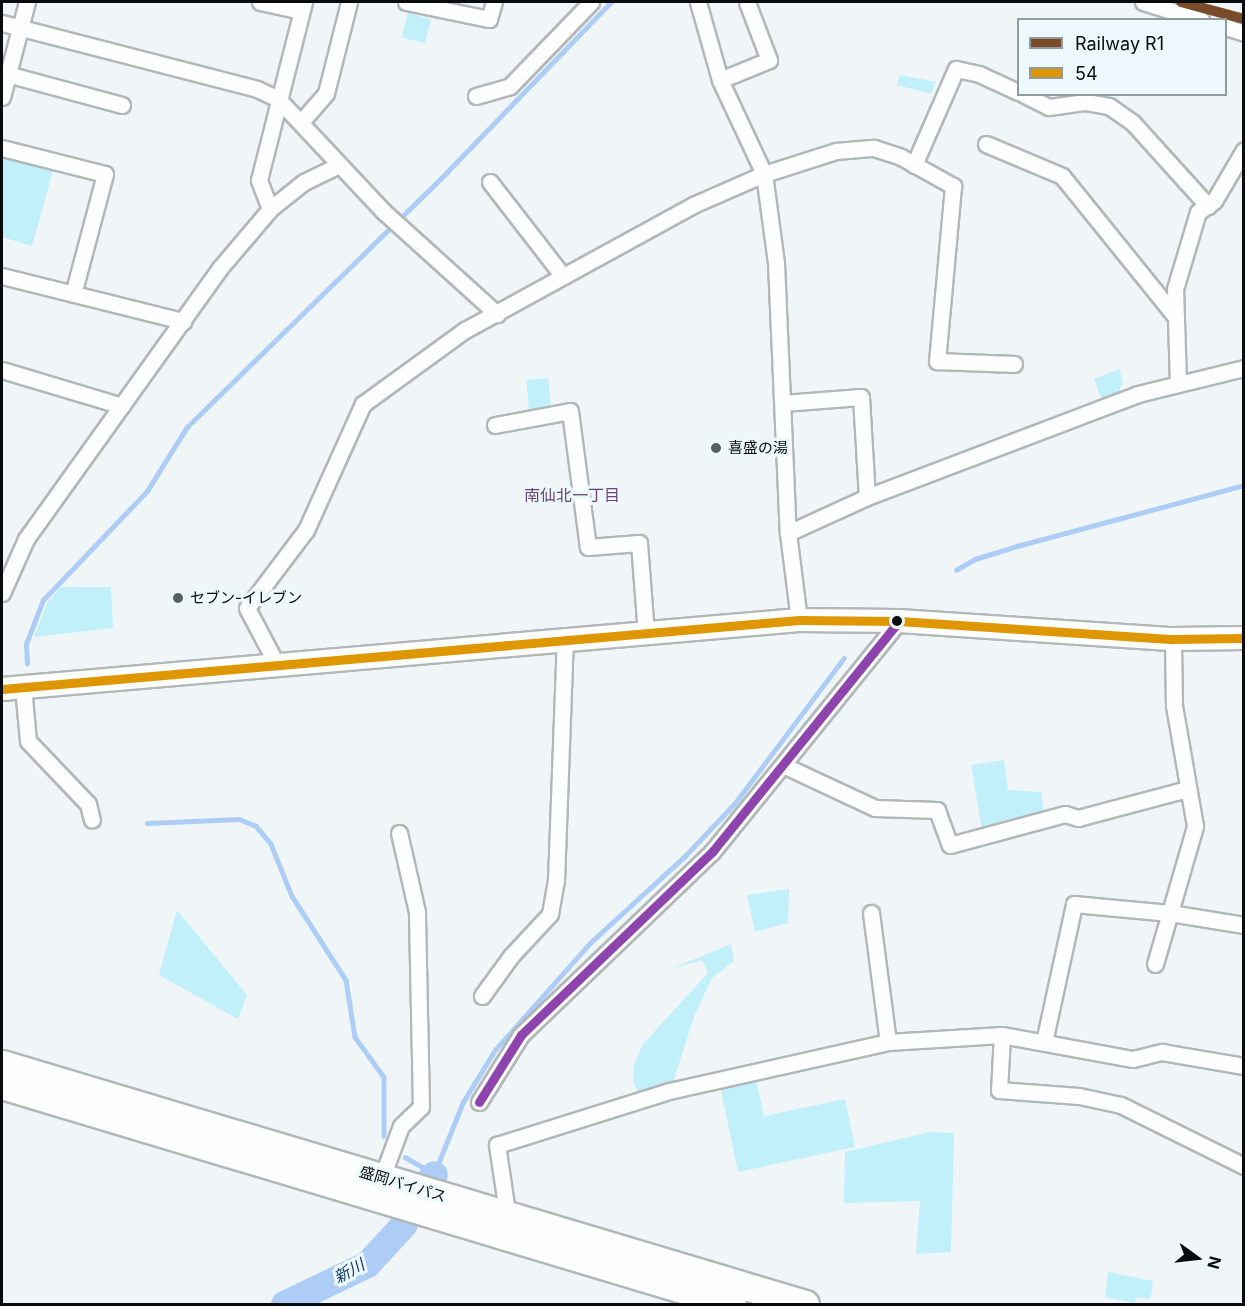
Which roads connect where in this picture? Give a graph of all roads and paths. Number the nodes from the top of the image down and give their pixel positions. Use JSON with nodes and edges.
{"nodes":[{"id":1,"x":27,"y":2,"type":"edge"},
{"id":2,"x":260,"y":2,"type":"edge"},
{"id":3,"x":349,"y":2,"type":"edge"},
{"id":4,"x":406,"y":2,"type":"edge"},
{"id":5,"x":494,"y":2,"type":"edge"},
{"id":6,"x":591,"y":2,"type":"edge"},
{"id":7,"x":698,"y":2,"type":"edge"},
{"id":8,"x":747,"y":2,"type":"edge"},
{"id":9,"x":1143,"y":2,"type":"edge"},
{"id":10,"x":302,"y":6,"type":"edge"},
{"id":11,"x":1195,"y":18,"type":"edge"},
{"id":12,"x":2,"y":22,"type":"edge"},
{"id":13,"x":18,"y":27,"type":"junction"},
{"id":14,"x":1227,"y":27,"type":"edge"},
{"id":15,"x":1244,"y":33,"type":"edge"},
{"id":16,"x":7,"y":74,"type":"junction"},
{"id":17,"x":720,"y":80,"type":"junction"},
{"id":18,"x":1017,"y":92,"type":"edge"},
{"id":19,"x":476,"y":96,"type":"dead end"},
{"id":20,"x":1027,"y":96,"type":"edge"},
{"id":21,"x":2,"y":97,"type":"edge"},
{"id":22,"x":278,"y":99,"type":"junction"},
{"id":23,"x":122,"y":105,"type":"dead end"},
{"id":24,"x":301,"y":122,"type":"junction"},
{"id":25,"x":987,"y":144,"type":"dead end"},
{"id":26,"x":2,"y":148,"type":"edge"},
{"id":27,"x":1244,"y":150,"type":"edge"},
{"id":28,"x":914,"y":165,"type":"junction"},
{"id":29,"x":337,"y":166,"type":"junction"},
{"id":30,"x":764,"y":174,"type":"junction"},
{"id":31,"x":490,"y":182,"type":"dead end"},
{"id":32,"x":1208,"y":206,"type":"junction"},
{"id":33,"x":270,"y":208,"type":"junction"},
{"id":34,"x":2,"y":276,"type":"edge"},
{"id":35,"x":563,"y":276,"type":"junction"},
{"id":36,"x":73,"y":294,"type":"junction"},
{"id":37,"x":497,"y":314,"type":"junction"},
{"id":38,"x":1175,"y":316,"type":"junction"},
{"id":39,"x":183,"y":321,"type":"junction"},
{"id":40,"x":1014,"y":364,"type":"dead end"},
{"id":41,"x":1244,"y":368,"type":"edge"},
{"id":42,"x":2,"y":370,"type":"edge"},
{"id":43,"x":1178,"y":383,"type":"junction"},
{"id":44,"x":783,"y":403,"type":"junction"},
{"id":45,"x":122,"y":406,"type":"junction"},
{"id":46,"x":495,"y":425,"type":"dead end"},
{"id":47,"x":867,"y":497,"type":"junction"},
{"id":48,"x":788,"y":533,"type":"junction"},
{"id":49,"x":2,"y":593,"type":"edge"},
{"id":50,"x":799,"y":620,"type":"junction"},
{"id":51,"x":899,"y":621,"type":"junction"},
{"id":52,"x":646,"y":635,"type":"junction"},
{"id":53,"x":1244,"y":638,"type":"edge"},
{"id":54,"x":1173,"y":639,"type":"junction"},
{"id":55,"x":565,"y":641,"type":"junction"},
{"id":56,"x":276,"y":663,"type":"junction"},
{"id":57,"x":12,"y":688,"type":"edge"},
{"id":58,"x":784,"y":766,"type":"junction"},
{"id":59,"x":1187,"y":789,"type":"junction"},
{"id":60,"x":92,"y":820,"type":"dead end"},
{"id":61,"x":399,"y":834,"type":"dead end"},
{"id":62,"x":871,"y":913,"type":"dead end"},
{"id":63,"x":1170,"y":913,"type":"junction"},
{"id":64,"x":1244,"y":925,"type":"edge"},
{"id":65,"x":1155,"y":964,"type":"dead end"},
{"id":66,"x":482,"y":996,"type":"dead end"},
{"id":67,"x":1002,"y":1035,"type":"junction"},
{"id":68,"x":888,"y":1042,"type":"junction"},
{"id":69,"x":1044,"y":1042,"type":"junction"},
{"id":70,"x":2,"y":1064,"type":"edge"},
{"id":71,"x":1244,"y":1066,"type":"edge"},
{"id":72,"x":2,"y":1085,"type":"edge"},
{"id":73,"x":479,"y":1102,"type":"dead end"},
{"id":74,"x":1244,"y":1166,"type":"edge"},
{"id":75,"x":382,"y":1177,"type":"junction"},
{"id":76,"x":503,"y":1215,"type":"junction"},
{"id":77,"x":732,"y":1305,"type":"edge"},
{"id":78,"x":805,"y":1305,"type":"edge"}],
"edges":[{"from":1,"to":13,"type":"street"},
{"from":2,"to":10,"type":"street"},
{"from":3,"to":24,"type":"street"},
{"from":4,"to":5,"type":"street"},
{"from":6,"to":19,"type":"street"},
{"from":7,"to":17,"type":"street"},
{"from":8,"to":17,"type":"street"},
{"from":9,"to":11,"type":"street"},
{"from":10,"to":22,"type":"street"},
{"from":12,"to":13,"type":"street"},
{"from":13,"to":16,"type":"street"},
{"from":13,"to":22,"type":"street"},
{"from":14,"to":15,"type":"street"},
{"from":16,"to":21,"type":"street"},
{"from":16,"to":23,"type":"street"},
{"from":17,"to":30,"type":"street"},
{"from":18,"to":28,"type":"street"},
{"from":20,"to":32,"type":"street"},
{"from":22,"to":24,"type":"street"},
{"from":22,"to":33,"type":"street"},
{"from":24,"to":29,"type":"street"},
{"from":25,"to":38,"type":"street"},
{"from":26,"to":36,"type":"street"},
{"from":27,"to":32,"type":"street"},
{"from":28,"to":30,"type":"street"},
{"from":28,"to":40,"type":"street"},
{"from":29,"to":33,"type":"street"},
{"from":29,"to":37,"type":"street"},
{"from":30,"to":35,"type":"street"},
{"from":30,"to":44,"type":"street"},
{"from":31,"to":35,"type":"street"},
{"from":32,"to":38,"type":"street"},
{"from":33,"to":39,"type":"street"},
{"from":34,"to":36,"type":"street"},
{"from":35,"to":37,"type":"street"},
{"from":36,"to":39,"type":"street"},
{"from":37,"to":56,"type":"street"},
{"from":38,"to":43,"type":"street"},
{"from":39,"to":45,"type":"street"},
{"from":41,"to":43,"type":"street"},
{"from":42,"to":45,"type":"street"},
{"from":43,"to":47,"type":"street"},
{"from":44,"to":47,"type":"street"},
{"from":44,"to":48,"type":"street"},
{"from":45,"to":49,"type":"street"},
{"from":46,"to":52,"type":"street"},
{"from":47,"to":48,"type":"street"},
{"from":48,"to":50,"type":"street"},
{"from":50,"to":51,"type":"main road"},
{"from":50,"to":52,"type":"main road"},
{"from":51,"to":54,"type":"main road"},
{"from":51,"to":58,"type":"street"},
{"from":52,"to":55,"type":"main road"},
{"from":53,"to":54,"type":"main road"},
{"from":54,"to":59,"type":"street"},
{"from":55,"to":56,"type":"main road"},
{"from":55,"to":66,"type":"street"},
{"from":56,"to":57,"type":"main road"},
{"from":57,"to":60,"type":"street"},
{"from":58,"to":59,"type":"street"},
{"from":58,"to":73,"type":"street"},
{"from":59,"to":63,"type":"street"},
{"from":61,"to":75,"type":"street"},
{"from":62,"to":68,"type":"street"},
{"from":63,"to":64,"type":"street"},
{"from":63,"to":65,"type":"street"},
{"from":63,"to":69,"type":"street"},
{"from":67,"to":68,"type":"street"},
{"from":67,"to":69,"type":"street"},
{"from":67,"to":74,"type":"street"},
{"from":68,"to":76,"type":"street"},
{"from":69,"to":71,"type":"street"},
{"from":70,"to":75,"type":"highway","name":"盛岡バイパス"},
{"from":72,"to":77,"type":"highway","name":"盛岡バイパス"},
{"from":75,"to":76,"type":"highway","name":"盛岡バイパス"},
{"from":76,"to":78,"type":"highway","name":"盛岡バイパス"}]}
